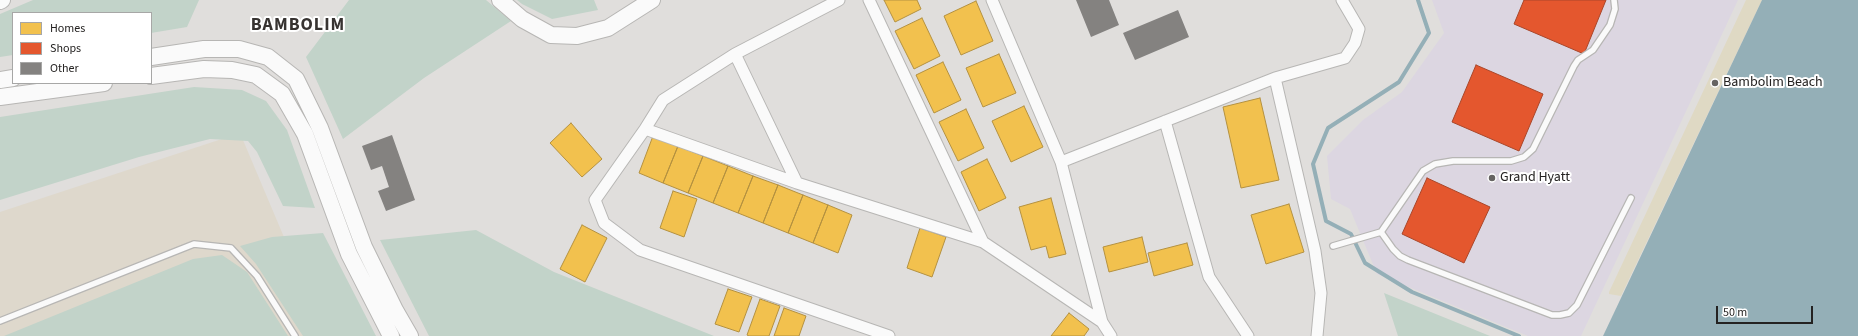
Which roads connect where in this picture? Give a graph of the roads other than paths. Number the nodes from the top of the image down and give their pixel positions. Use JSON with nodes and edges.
{"nodes":[{"id":1,"x":500,"y":0,"type":"edge"},
{"id":2,"x":652,"y":0,"type":"edge"},
{"id":3,"x":839,"y":0,"type":"edge"},
{"id":4,"x":869,"y":0,"type":"edge"},
{"id":5,"x":992,"y":0,"type":"edge"},
{"id":6,"x":1342,"y":0,"type":"edge"},
{"id":7,"x":1614,"y":0,"type":"edge"},
{"id":8,"x":735,"y":54,"type":"junction"},
{"id":9,"x":152,"y":57,"type":"edge"},
{"id":10,"x":152,"y":76,"type":"edge"},
{"id":11,"x":12,"y":78,"type":"edge"},
{"id":12,"x":1275,"y":78,"type":"junction"},
{"id":13,"x":0,"y":80,"type":"edge"},
{"id":14,"x":97,"y":84,"type":"edge"},
{"id":15,"x":0,"y":98,"type":"edge"},
{"id":16,"x":1165,"y":121,"type":"junction"},
{"id":17,"x":645,"y":130,"type":"junction"},
{"id":18,"x":1061,"y":162,"type":"junction"},
{"id":19,"x":797,"y":183,"type":"junction"},
{"id":20,"x":1631,"y":198,"type":"dead end"},
{"id":21,"x":1382,"y":232,"type":"junction"},
{"id":22,"x":983,"y":242,"type":"junction"},
{"id":23,"x":1333,"y":246,"type":"dead end"},
{"id":24,"x":0,"y":320,"type":"edge"},
{"id":25,"x":1102,"y":322,"type":"junction"},
{"id":26,"x":295,"y":336,"type":"edge"},
{"id":27,"x":391,"y":336,"type":"edge"},
{"id":28,"x":410,"y":336,"type":"edge"},
{"id":29,"x":889,"y":336,"type":"edge"},
{"id":30,"x":1111,"y":336,"type":"edge"},
{"id":31,"x":1248,"y":336,"type":"edge"},
{"id":32,"x":1317,"y":336,"type":"edge"}],
"edges":[{"from":1,"to":2,"type":"main road"},
{"from":3,"to":8,"type":"street"},
{"from":4,"to":22,"type":"street"},
{"from":5,"to":18,"type":"street"},
{"from":6,"to":12,"type":"street"},
{"from":7,"to":21,"type":"lane"},
{"from":8,"to":17,"type":"street"},
{"from":8,"to":19,"type":"street"},
{"from":9,"to":28,"type":"main road"},
{"from":10,"to":27,"type":"main road"},
{"from":11,"to":13,"type":"main road"},
{"from":12,"to":16,"type":"street"},
{"from":12,"to":32,"type":"street"},
{"from":14,"to":15,"type":"main road"},
{"from":16,"to":18,"type":"street"},
{"from":16,"to":31,"type":"street"},
{"from":17,"to":19,"type":"street"},
{"from":17,"to":29,"type":"street"},
{"from":18,"to":25,"type":"street"},
{"from":19,"to":22,"type":"street"},
{"from":20,"to":21,"type":"lane"},
{"from":21,"to":23,"type":"lane"},
{"from":22,"to":25,"type":"street"},
{"from":24,"to":26,"type":"lane"},
{"from":25,"to":30,"type":"street"}]}
